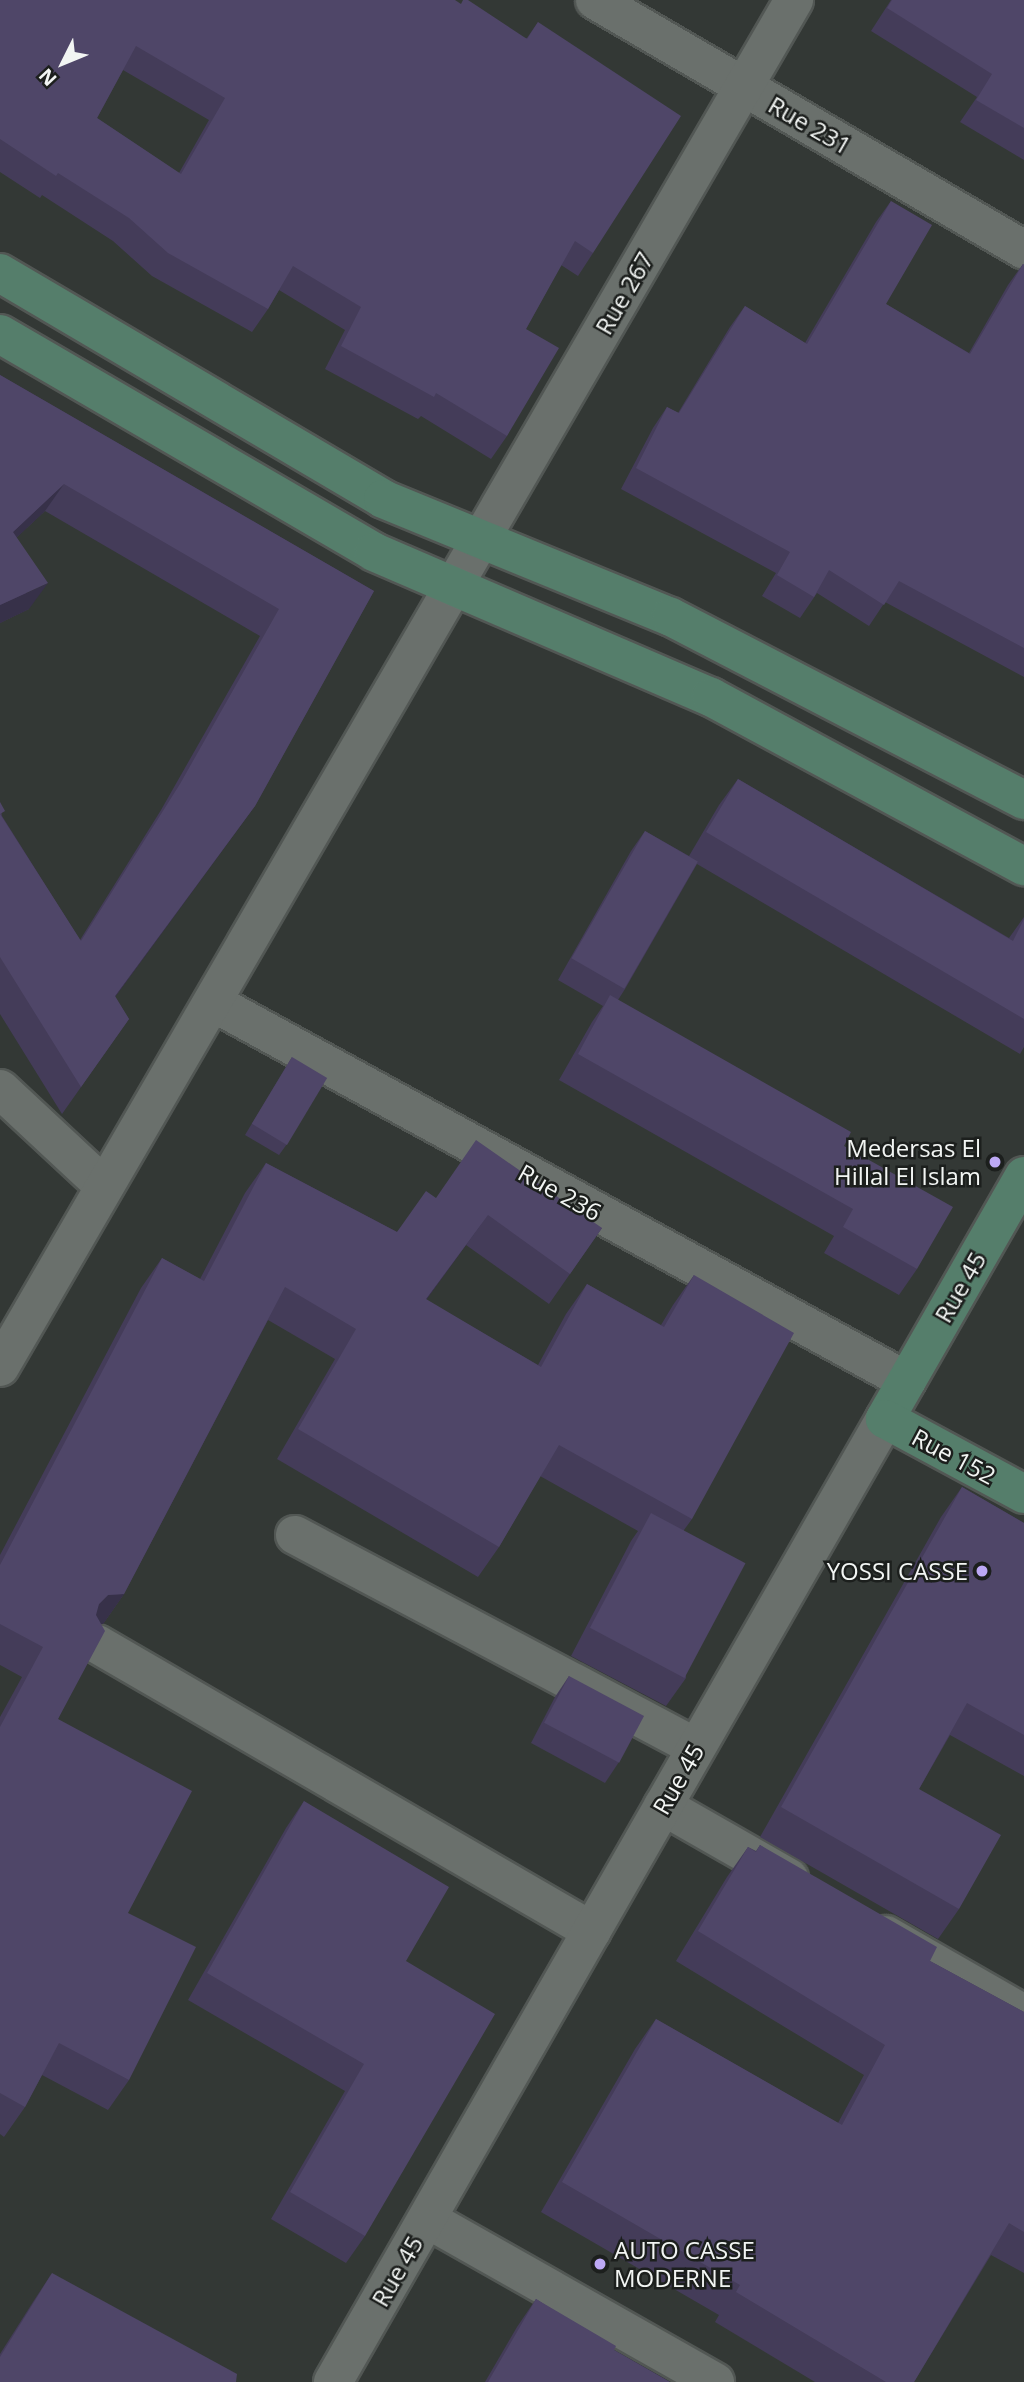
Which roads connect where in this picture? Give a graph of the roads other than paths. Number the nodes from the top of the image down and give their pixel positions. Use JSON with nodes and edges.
{"nodes":[{"id":1,"x":595,"y":0,"type":"edge"},
{"id":2,"x":794,"y":0,"type":"edge"},
{"id":3,"x":744,"y":86,"type":"junction"},
{"id":4,"x":1024,"y":250,"type":"edge"},
{"id":5,"x":0,"y":273,"type":"edge"},
{"id":6,"x":0,"y":334,"type":"edge"},
{"id":7,"x":480,"y":541,"type":"junction"},
{"id":8,"x":454,"y":587,"type":"junction"},
{"id":9,"x":1024,"y":800,"type":"edge"},
{"id":10,"x":1024,"y":866,"type":"edge"},
{"id":11,"x":214,"y":1003,"type":"junction"},
{"id":12,"x":0,"y":1089,"type":"edge"},
{"id":13,"x":1024,"y":1176,"type":"edge"},
{"id":14,"x":104,"y":1186,"type":"junction"},
{"id":15,"x":0,"y":1367,"type":"edge"},
{"id":16,"x":906,"y":1381,"type":"junction"},
{"id":17,"x":885,"y":1419,"type":"junction"},
{"id":18,"x":1024,"y":1494,"type":"edge"},
{"id":19,"x":295,"y":1535,"type":"dead end"},
{"id":20,"x":97,"y":1644,"type":"edge"},
{"id":21,"x":696,"y":1748,"type":"junction"},
{"id":22,"x":663,"y":1805,"type":"junction"},
{"id":23,"x":820,"y":1896,"type":"edge"},
{"id":24,"x":856,"y":1917,"type":"edge"},
{"id":25,"x":592,"y":1931,"type":"junction"},
{"id":26,"x":1024,"y":2014,"type":"edge"},
{"id":27,"x":427,"y":2219,"type":"junction"},
{"id":28,"x":333,"y":2382,"type":"edge"},
{"id":29,"x":715,"y":2382,"type":"edge"}],
"edges":[{"from":1,"to":3,"type":"street","name":"Rue 231"},
{"from":2,"to":3,"type":"street","name":"Rue 267"},
{"from":3,"to":4,"type":"street","name":"Rue 231"},
{"from":3,"to":7,"type":"street","name":"Rue 267"},
{"from":5,"to":7,"type":"main road"},
{"from":6,"to":8,"type":"main road"},
{"from":7,"to":8,"type":"street","name":"Rue 267"},
{"from":7,"to":9,"type":"main road"},
{"from":8,"to":10,"type":"main road"},
{"from":8,"to":11,"type":"street","name":"Rue 267"},
{"from":11,"to":14,"type":"street","name":"Rue 267"},
{"from":11,"to":16,"type":"street","name":"Rue 236"},
{"from":12,"to":14,"type":"street"},
{"from":13,"to":16,"type":"main road","name":"Rue 45"},
{"from":14,"to":15,"type":"street","name":"Rue 267"},
{"from":16,"to":17,"type":"main road","name":"Rue 45"},
{"from":17,"to":18,"type":"main road","name":"Rue 152"},
{"from":17,"to":21,"type":"street","name":"Rue 45"},
{"from":19,"to":21,"type":"street"},
{"from":20,"to":25,"type":"street"},
{"from":21,"to":22,"type":"street","name":"Rue 45"},
{"from":22,"to":23,"type":"street"},
{"from":22,"to":25,"type":"street","name":"Rue 45"},
{"from":24,"to":26,"type":"street"},
{"from":25,"to":27,"type":"street","name":"Rue 45"},
{"from":27,"to":28,"type":"street","name":"Rue 45"},
{"from":27,"to":29,"type":"street"}]}
